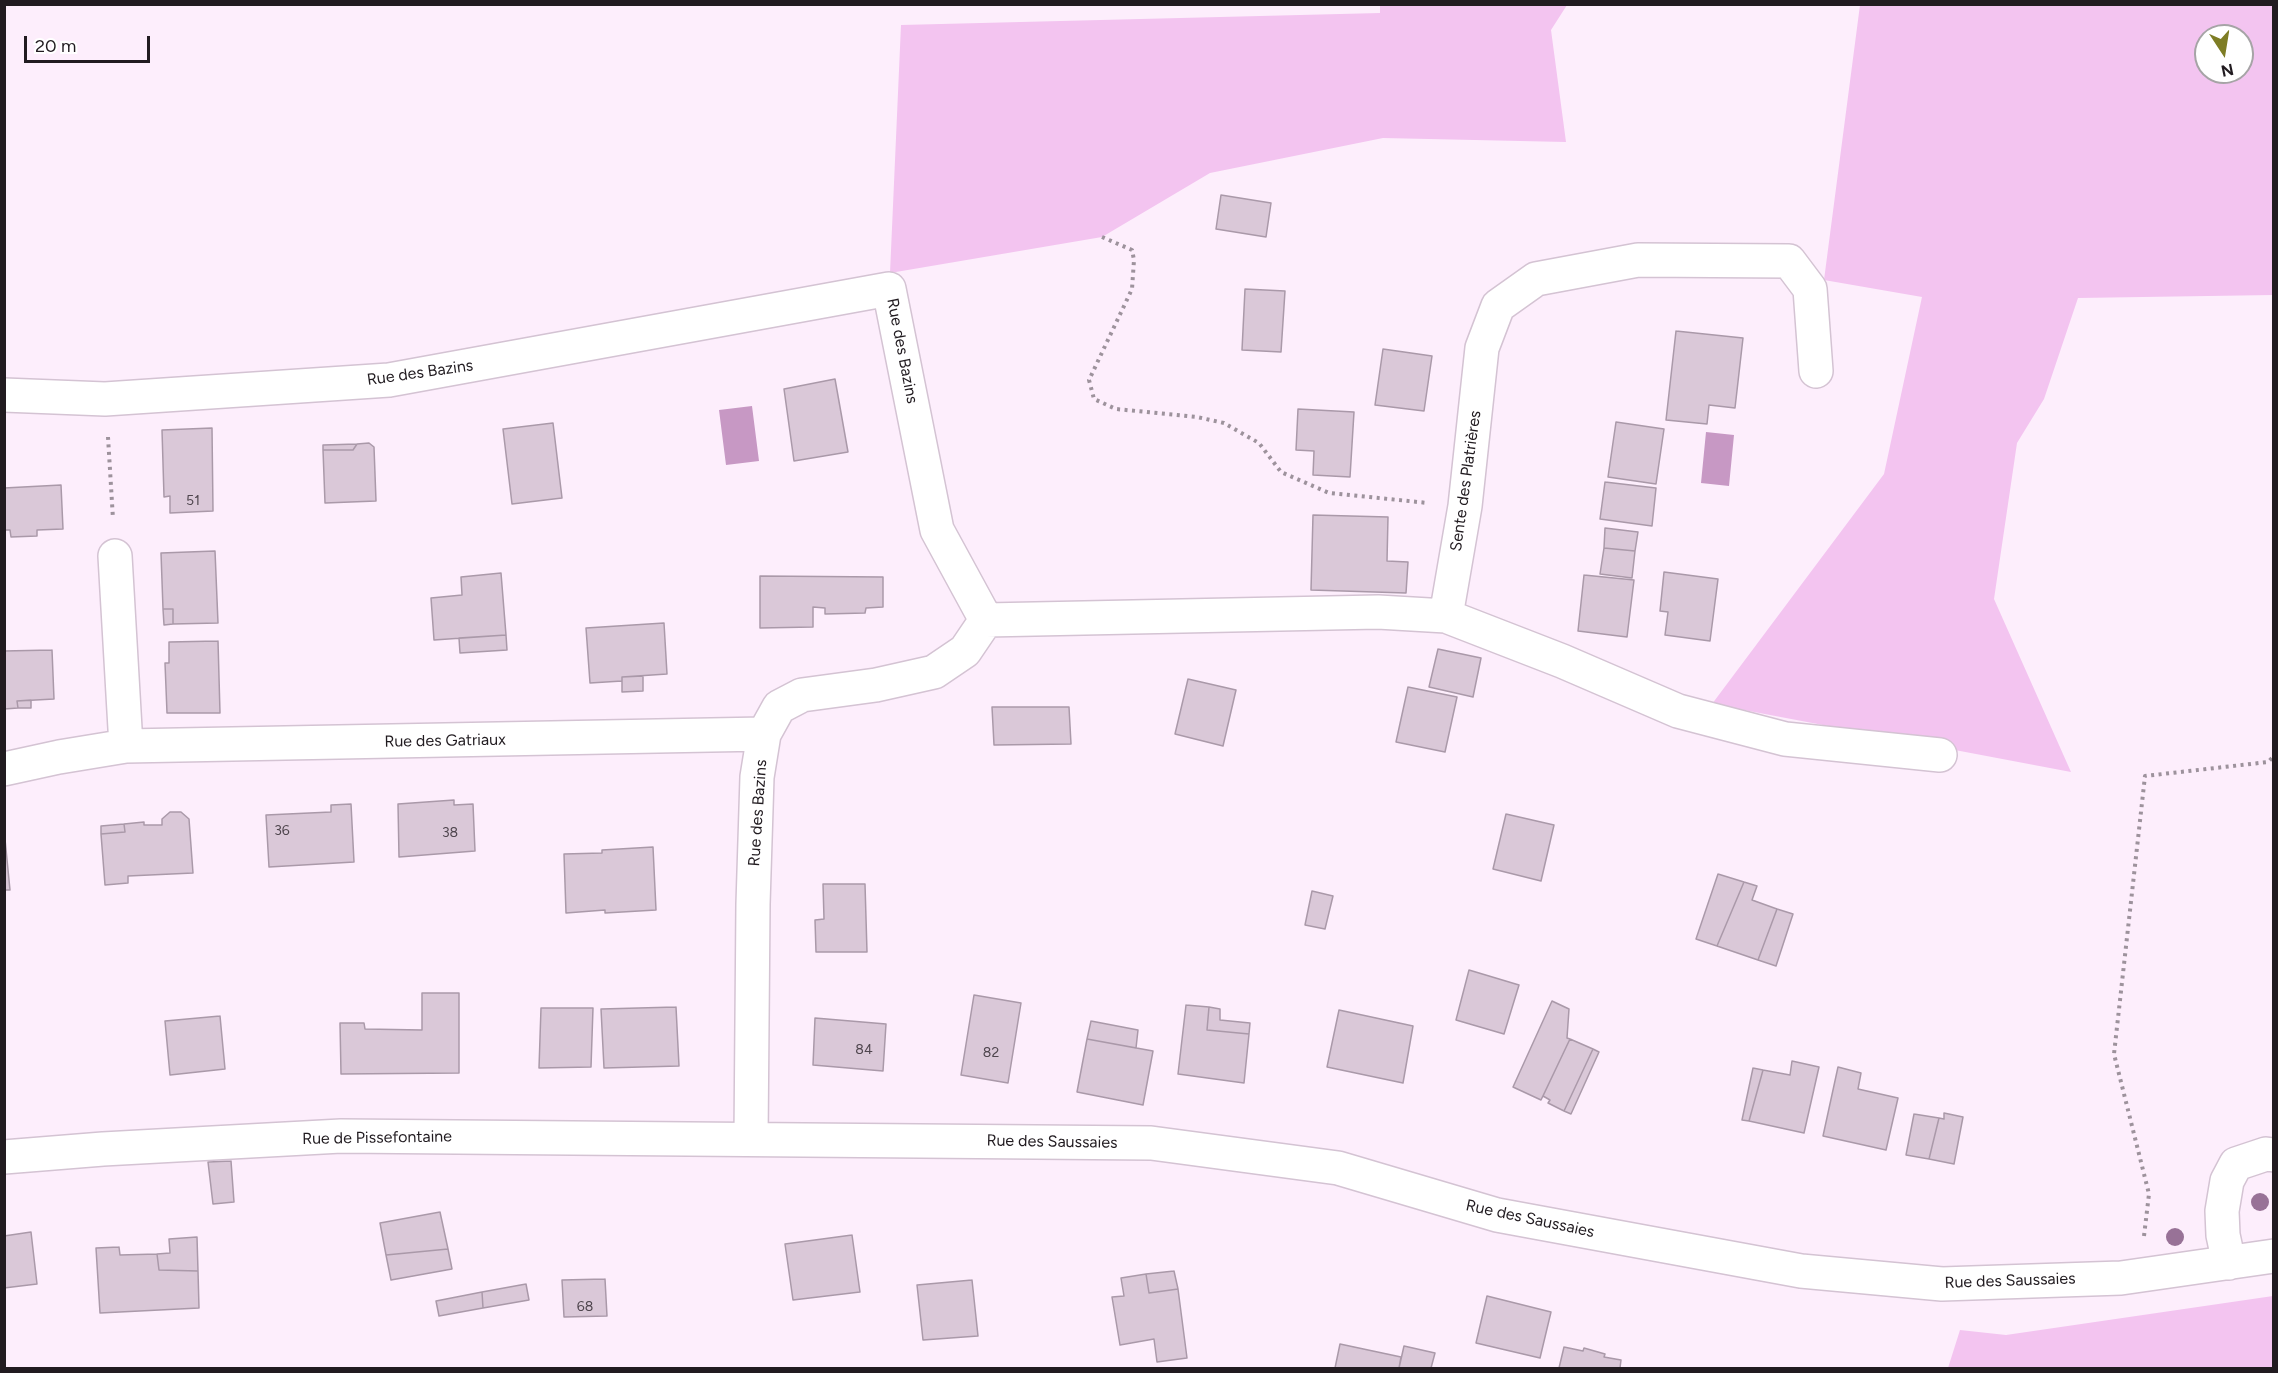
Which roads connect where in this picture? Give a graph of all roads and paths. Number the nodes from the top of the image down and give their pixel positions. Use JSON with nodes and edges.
{"nodes":[{"id":1,"x":1102,"y":237,"type":"dead end"},
{"id":2,"x":1816,"y":370,"type":"dead end"},
{"id":3,"x":4,"y":395,"type":"edge"},
{"id":4,"x":105,"y":399,"type":"junction"},
{"id":5,"x":1465,"y":506,"type":"junction"},
{"id":6,"x":115,"y":556,"type":"joint"},
{"id":7,"x":1446,"y":616,"type":"junction"},
{"id":8,"x":986,"y":620,"type":"junction"},
{"id":9,"x":764,"y":734,"type":"junction"},
{"id":10,"x":126,"y":746,"type":"junction"},
{"id":11,"x":1940,"y":755,"type":"dead end"},
{"id":12,"x":2274,"y":756,"type":"edge"},
{"id":13,"x":4,"y":769,"type":"edge"},
{"id":14,"x":751,"y":1139,"type":"junction"},
{"id":15,"x":2274,"y":1155,"type":"edge"},
{"id":16,"x":4,"y":1157,"type":"edge"},
{"id":17,"x":2274,"y":1256,"type":"edge"},
{"id":18,"x":2229,"y":1263,"type":"junction"},
{"id":19,"x":2138,"y":1275,"type":"junction"}],
"edges":[{"from":1,"to":5,"type":"path"},
{"from":2,"to":5,"type":"street","name":"Sente des Platrières"},
{"from":3,"to":4,"type":"street","name":"Rue des Bazins"},
{"from":4,"to":6,"type":"path"},
{"from":4,"to":8,"type":"street","name":"Rue des Bazins"},
{"from":5,"to":7,"type":"street","name":"Sente des Platrières"},
{"from":6,"to":10,"type":"street"},
{"from":7,"to":8,"type":"street"},
{"from":7,"to":11,"type":"street"},
{"from":8,"to":9,"type":"street","name":"Rue des Bazins"},
{"from":9,"to":10,"type":"street","name":"Rue des Gatriaux"},
{"from":9,"to":14,"type":"street","name":"Rue des Bazins"},
{"from":10,"to":13,"type":"street","name":"Rue des Gatriaux"},
{"from":12,"to":19,"type":"path"},
{"from":14,"to":16,"type":"street","name":"Rue de Pissefontaine"},
{"from":14,"to":19,"type":"street","name":"Rue des Saussaies"},
{"from":15,"to":18,"type":"street"},
{"from":17,"to":18,"type":"street","name":"Rue des Saussaies"},
{"from":18,"to":19,"type":"street","name":"Rue des Saussaies"}]}
